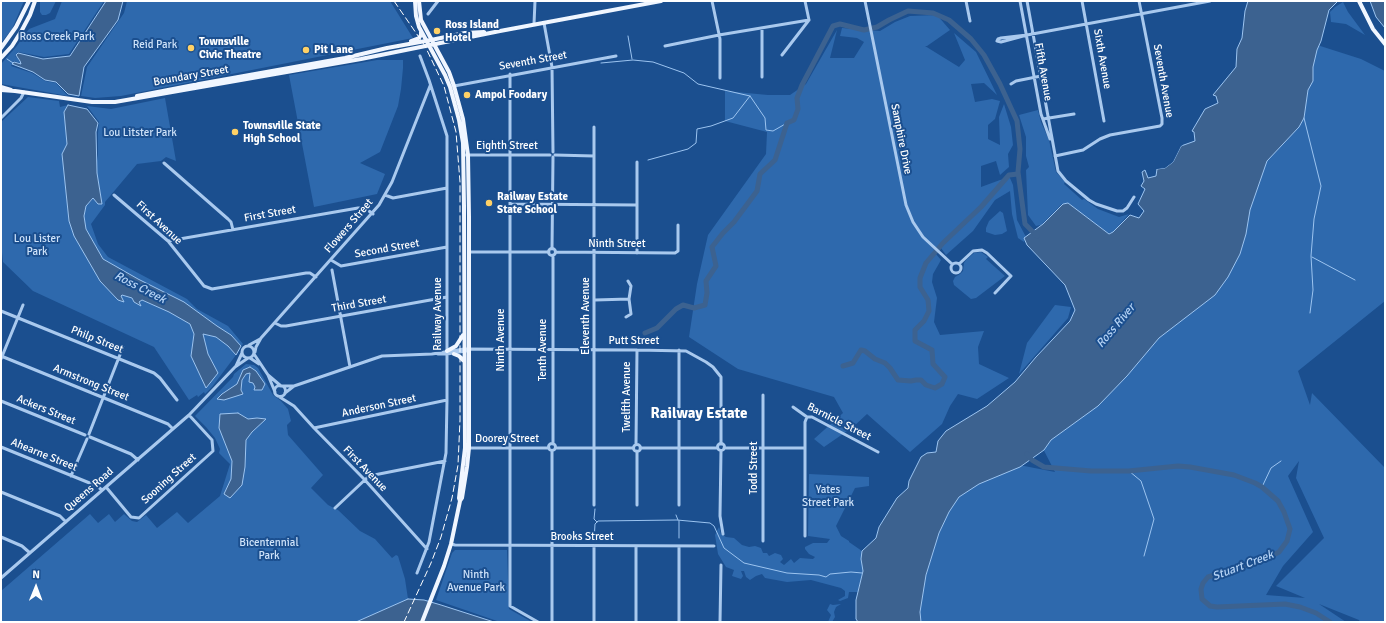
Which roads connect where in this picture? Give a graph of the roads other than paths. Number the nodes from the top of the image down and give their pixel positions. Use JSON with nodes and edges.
{"nodes":[{"id":1,"x":28,"y":1,"type":"edge"},
{"id":2,"x":35,"y":1,"type":"edge"},
{"id":3,"x":415,"y":1,"type":"edge"},
{"id":4,"x":419,"y":1,"type":"edge"},
{"id":5,"x":438,"y":1,"type":"edge"},
{"id":6,"x":535,"y":1,"type":"edge"},
{"id":7,"x":661,"y":1,"type":"edge"},
{"id":8,"x":712,"y":1,"type":"edge"},
{"id":9,"x":805,"y":1,"type":"edge"},
{"id":10,"x":865,"y":1,"type":"edge"},
{"id":11,"x":966,"y":1,"type":"edge"},
{"id":12,"x":1020,"y":1,"type":"edge"},
{"id":13,"x":1027,"y":1,"type":"edge"},
{"id":14,"x":1082,"y":1,"type":"edge"},
{"id":15,"x":1139,"y":1,"type":"edge"},
{"id":16,"x":1210,"y":1,"type":"edge"},
{"id":17,"x":1359,"y":1,"type":"edge"},
{"id":18,"x":1199,"y":2,"type":"edge"},
{"id":19,"x":641,"y":3,"type":"edge"},
{"id":20,"x":428,"y":14,"type":"dead end"},
{"id":21,"x":1142,"y":14,"type":"junction"},
{"id":22,"x":809,"y":20,"type":"junction"},
{"id":23,"x":970,"y":21,"type":"dead end"},
{"id":24,"x":544,"y":23,"type":"junction"},
{"id":25,"x":534,"y":24,"type":"junction"},
{"id":26,"x":1086,"y":24,"type":"junction"},
{"id":27,"x":420,"y":28,"type":"junction"},
{"id":28,"x":762,"y":28,"type":"junction"},
{"id":29,"x":500,"y":31,"type":"junction"},
{"id":30,"x":1033,"y":34,"type":"junction"},
{"id":31,"x":1027,"y":35,"type":"junction"},
{"id":32,"x":719,"y":36,"type":"junction"},
{"id":33,"x":468,"y":37,"type":"junction"},
{"id":34,"x":432,"y":42,"type":"junction"},
{"id":35,"x":427,"y":43,"type":"junction"},
{"id":36,"x":1385,"y":44,"type":"edge"},
{"id":37,"x":666,"y":46,"type":"dead end"},
{"id":38,"x":391,"y":47,"type":"junction"},
{"id":39,"x":1,"y":48,"type":"edge"},
{"id":40,"x":439,"y":52,"type":"junction"},
{"id":41,"x":782,"y":55,"type":"dead end"},
{"id":42,"x":420,"y":56,"type":"dead end"},
{"id":43,"x":616,"y":56,"type":"dead end"},
{"id":44,"x":1,"y":58,"type":"edge"},
{"id":45,"x":552,"y":67,"type":"junction"},
{"id":46,"x":510,"y":74,"type":"junction"},
{"id":47,"x":1041,"y":76,"type":"junction"},
{"id":48,"x":762,"y":77,"type":"dead end"},
{"id":49,"x":720,"y":78,"type":"dead end"},
{"id":50,"x":1034,"y":78,"type":"junction"},
{"id":51,"x":1011,"y":84,"type":"dead end"},
{"id":52,"x":430,"y":86,"type":"junction"},
{"id":53,"x":454,"y":86,"type":"junction"},
{"id":54,"x":1,"y":87,"type":"edge"},
{"id":55,"x":1,"y":90,"type":"edge"},
{"id":56,"x":15,"y":91,"type":"junction"},
{"id":57,"x":24,"y":92,"type":"junction"},
{"id":58,"x":122,"y":101,"type":"junction"},
{"id":59,"x":1074,"y":114,"type":"dead end"},
{"id":60,"x":1,"y":118,"type":"edge"},
{"id":61,"x":1043,"y":119,"type":"junction"},
{"id":62,"x":1049,"y":119,"type":"junction"},
{"id":63,"x":1104,"y":121,"type":"dead end"},
{"id":64,"x":594,"y":127,"type":"dead end"},
{"id":65,"x":1052,"y":144,"type":"junction"},
{"id":66,"x":511,"y":154,"type":"junction"},
{"id":67,"x":466,"y":155,"type":"junction"},
{"id":68,"x":553,"y":155,"type":"junction"},
{"id":69,"x":594,"y":156,"type":"junction"},
{"id":70,"x":1055,"y":156,"type":"junction"},
{"id":71,"x":164,"y":162,"type":"dead end"},
{"id":72,"x":636,"y":162,"type":"dead end"},
{"id":73,"x":447,"y":188,"type":"junction"},
{"id":74,"x":114,"y":195,"type":"dead end"},
{"id":75,"x":385,"y":195,"type":"junction"},
{"id":76,"x":1134,"y":197,"type":"dead end"},
{"id":77,"x":511,"y":204,"type":"junction"},
{"id":78,"x":553,"y":204,"type":"junction"},
{"id":79,"x":594,"y":204,"type":"junction"},
{"id":80,"x":636,"y":204,"type":"junction"},
{"id":81,"x":373,"y":214,"type":"junction"},
{"id":82,"x":678,"y":224,"type":"dead end"},
{"id":83,"x":233,"y":230,"type":"junction"},
{"id":84,"x":168,"y":241,"type":"junction"},
{"id":85,"x":447,"y":247,"type":"junction"},
{"id":86,"x":552,"y":249,"type":"junction"},
{"id":87,"x":469,"y":252,"type":"junction"},
{"id":88,"x":510,"y":252,"type":"junction"},
{"id":89,"x":549,"y":252,"type":"junction"},
{"id":90,"x":637,"y":253,"type":"junction"},
{"id":91,"x":554,"y":254,"type":"junction"},
{"id":92,"x":595,"y":254,"type":"junction"},
{"id":93,"x":331,"y":260,"type":"junction"},
{"id":94,"x":952,"y":264,"type":"junction"},
{"id":95,"x":959,"y":264,"type":"junction"},
{"id":96,"x":332,"y":270,"type":"dead end"},
{"id":97,"x":316,"y":277,"type":"junction"},
{"id":98,"x":628,"y":282,"type":"dead end"},
{"id":99,"x":635,"y":282,"type":"dead end"},
{"id":100,"x":631,"y":286,"type":"junction"},
{"id":101,"x":995,"y":293,"type":"dead end"},
{"id":102,"x":447,"y":297,"type":"junction"},
{"id":103,"x":629,"y":299,"type":"junction"},
{"id":104,"x":595,"y":300,"type":"junction"},
{"id":105,"x":23,"y":305,"type":"dead end"},
{"id":106,"x":1,"y":310,"type":"edge"},
{"id":107,"x":631,"y":314,"type":"junction"},
{"id":108,"x":340,"y":316,"type":"junction"},
{"id":109,"x":18,"y":317,"type":"junction"},
{"id":110,"x":626,"y":317,"type":"dead end"},
{"id":111,"x":635,"y":319,"type":"dead end"},
{"id":112,"x":275,"y":323,"type":"junction"},
{"id":113,"x":464,"y":332,"type":"junction"},
{"id":114,"x":261,"y":338,"type":"junction"},
{"id":115,"x":248,"y":346,"type":"junction"},
{"id":116,"x":123,"y":347,"type":"dead end"},
{"id":117,"x":510,"y":350,"type":"junction"},
{"id":118,"x":552,"y":350,"type":"junction"},
{"id":119,"x":594,"y":350,"type":"junction"},
{"id":120,"x":637,"y":350,"type":"junction"},
{"id":121,"x":679,"y":350,"type":"junction"},
{"id":122,"x":465,"y":351,"type":"junction"},
{"id":123,"x":242,"y":352,"type":"junction"},
{"id":124,"x":255,"y":353,"type":"junction"},
{"id":125,"x":447,"y":353,"type":"junction"},
{"id":126,"x":454,"y":354,"type":"junction"},
{"id":127,"x":1,"y":357,"type":"edge"},
{"id":128,"x":119,"y":358,"type":"junction"},
{"id":129,"x":249,"y":358,"type":"junction"},
{"id":130,"x":464,"y":361,"type":"junction"},
{"id":131,"x":261,"y":365,"type":"junction"},
{"id":132,"x":350,"y":366,"type":"junction"},
{"id":133,"x":235,"y":367,"type":"junction"},
{"id":134,"x":268,"y":375,"type":"junction"},
{"id":135,"x":282,"y":386,"type":"junction"},
{"id":136,"x":294,"y":386,"type":"junction"},
{"id":137,"x":275,"y":392,"type":"junction"},
{"id":138,"x":285,"y":393,"type":"junction"},
{"id":139,"x":763,"y":395,"type":"dead end"},
{"id":140,"x":278,"y":396,"type":"junction"},
{"id":141,"x":103,"y":397,"type":"junction"},
{"id":142,"x":176,"y":400,"type":"dead end"},
{"id":143,"x":447,"y":400,"type":"junction"},
{"id":144,"x":1,"y":401,"type":"edge"},
{"id":145,"x":290,"y":402,"type":"junction"},
{"id":146,"x":793,"y":407,"type":"dead end"},
{"id":147,"x":189,"y":415,"type":"junction"},
{"id":148,"x":807,"y":417,"type":"junction"},
{"id":149,"x":314,"y":428,"type":"junction"},
{"id":150,"x":172,"y":429,"type":"junction"},
{"id":151,"x":88,"y":436,"type":"junction"},
{"id":152,"x":552,"y":444,"type":"junction"},
{"id":153,"x":636,"y":444,"type":"junction"},
{"id":154,"x":721,"y":444,"type":"junction"},
{"id":155,"x":1,"y":447,"type":"edge"},
{"id":156,"x":467,"y":448,"type":"junction"},
{"id":157,"x":510,"y":448,"type":"junction"},
{"id":158,"x":549,"y":448,"type":"junction"},
{"id":159,"x":556,"y":448,"type":"junction"},
{"id":160,"x":594,"y":448,"type":"junction"},
{"id":161,"x":633,"y":448,"type":"junction"},
{"id":162,"x":640,"y":448,"type":"junction"},
{"id":163,"x":678,"y":448,"type":"junction"},
{"id":164,"x":717,"y":448,"type":"junction"},
{"id":165,"x":724,"y":448,"type":"junction"},
{"id":166,"x":763,"y":448,"type":"junction"},
{"id":167,"x":805,"y":448,"type":"junction"},
{"id":168,"x":552,"y":451,"type":"junction"},
{"id":169,"x":636,"y":451,"type":"junction"},
{"id":170,"x":721,"y":451,"type":"junction"},
{"id":171,"x":878,"y":452,"type":"dead end"},
{"id":172,"x":138,"y":460,"type":"junction"},
{"id":173,"x":445,"y":461,"type":"junction"},
{"id":174,"x":72,"y":476,"type":"junction"},
{"id":175,"x":364,"y":479,"type":"junction"},
{"id":176,"x":106,"y":487,"type":"junction"},
{"id":177,"x":102,"y":490,"type":"junction"},
{"id":178,"x":1,"y":492,"type":"edge"},
{"id":179,"x":594,"y":505,"type":"dead end"},
{"id":180,"x":637,"y":505,"type":"dead end"},
{"id":181,"x":679,"y":505,"type":"dead end"},
{"id":182,"x":335,"y":508,"type":"dead end"},
{"id":183,"x":66,"y":522,"type":"junction"},
{"id":184,"x":723,"y":534,"type":"dead end"},
{"id":185,"x":805,"y":536,"type":"dead end"},
{"id":186,"x":1,"y":537,"type":"edge"},
{"id":187,"x":763,"y":541,"type":"dead end"},
{"id":188,"x":451,"y":544,"type":"junction"},
{"id":189,"x":510,"y":545,"type":"junction"},
{"id":190,"x":552,"y":546,"type":"junction"},
{"id":191,"x":594,"y":546,"type":"junction"},
{"id":192,"x":636,"y":546,"type":"junction"},
{"id":193,"x":714,"y":546,"type":"dead end"},
{"id":194,"x":679,"y":547,"type":"junction"},
{"id":195,"x":427,"y":549,"type":"junction"},
{"id":196,"x":30,"y":553,"type":"junction"},
{"id":197,"x":721,"y":565,"type":"dead end"},
{"id":198,"x":417,"y":572,"type":"dead end"},
{"id":199,"x":1,"y":578,"type":"edge"},
{"id":200,"x":422,"y":622,"type":"edge"},
{"id":201,"x":538,"y":622,"type":"edge"},
{"id":202,"x":552,"y":622,"type":"edge"},
{"id":203,"x":594,"y":622,"type":"edge"},
{"id":204,"x":636,"y":622,"type":"edge"},
{"id":205,"x":679,"y":622,"type":"edge"},
{"id":206,"x":720,"y":622,"type":"edge"}],
"edges":[{"from":1,"to":39,"type":"main road"},
{"from":2,"to":44,"type":"main road"},
{"from":3,"to":27,"type":"main road"},
{"from":4,"to":34,"type":"main road"},
{"from":5,"to":20,"type":"street"},
{"from":6,"to":25,"type":"street"},
{"from":7,"to":19,"type":"main road","name":"Boundary Street"},
{"from":8,"to":32,"type":"street"},
{"from":9,"to":22,"type":"street"},
{"from":10,"to":94,"type":"street","name":"Samphire Drive"},
{"from":11,"to":23,"type":"street"},
{"from":12,"to":31,"type":"street","name":"Fifth Avenue"},
{"from":13,"to":30,"type":"street","name":"Fifth Avenue"},
{"from":14,"to":26,"type":"street","name":"Sixth Avenue"},
{"from":15,"to":21,"type":"street","name":"Seventh Avenue"},
{"from":16,"to":18,"type":"street"},
{"from":17,"to":36,"type":"main road"},
{"from":18,"to":21,"type":"street"},
{"from":19,"to":24,"type":"main road","name":"Boundary Street"},
{"from":21,"to":26,"type":"street"},
{"from":21,"to":70,"type":"street","name":"Seventh Avenue"},
{"from":22,"to":28,"type":"street"},
{"from":22,"to":41,"type":"street"},
{"from":24,"to":25,"type":"main road","name":"Boundary Street"},
{"from":24,"to":45,"type":"street"},
{"from":25,"to":29,"type":"main road","name":"Boundary Street"},
{"from":26,"to":30,"type":"street"},
{"from":26,"to":63,"type":"street","name":"Sixth Avenue"},
{"from":27,"to":35,"type":"main road"},
{"from":27,"to":38,"type":"main road"},
{"from":28,"to":32,"type":"street"},
{"from":28,"to":48,"type":"street"},
{"from":29,"to":33,"type":"main road","name":"Boundary Street"},
{"from":29,"to":34,"type":"main road","name":"Boundary Street"},
{"from":30,"to":31,"type":"street"},
{"from":30,"to":47,"type":"street","name":"Fifth Avenue"},
{"from":31,"to":31,"type":"street"},
{"from":31,"to":50,"type":"street","name":"Fifth Avenue"},
{"from":32,"to":37,"type":"street"},
{"from":32,"to":49,"type":"street"},
{"from":33,"to":34,"type":"main road","name":"Boundary Street"},
{"from":33,"to":40,"type":"main road"},
{"from":34,"to":35,"type":"main road","name":"Boundary Street"},
{"from":34,"to":40,"type":"main road"},
{"from":35,"to":38,"type":"main road","name":"Boundary Street"},
{"from":35,"to":58,"type":"main road","name":"Boundary Street"},
{"from":35,"to":67,"type":"main road"},
{"from":38,"to":58,"type":"main road","name":"Boundary Street"},
{"from":40,"to":53,"type":"main road"},
{"from":42,"to":52,"type":"street","name":"Railway Avenue"},
{"from":43,"to":45,"type":"street","name":"Seventh Street"},
{"from":45,"to":46,"type":"street","name":"Seventh Street"},
{"from":45,"to":68,"type":"street"},
{"from":46,"to":53,"type":"street","name":"Seventh Street"},
{"from":46,"to":66,"type":"street","name":"Ninth Avenue"},
{"from":47,"to":50,"type":"street"},
{"from":47,"to":62,"type":"street","name":"Fifth Avenue"},
{"from":50,"to":51,"type":"street"},
{"from":50,"to":61,"type":"street","name":"Fifth Avenue"},
{"from":52,"to":73,"type":"street","name":"Railway Avenue"},
{"from":52,"to":75,"type":"street","name":"Flowers Street"},
{"from":53,"to":67,"type":"main road"},
{"from":54,"to":56,"type":"main road","name":"Boundary Street"},
{"from":55,"to":56,"type":"main road","name":"Boundary Street"},
{"from":56,"to":57,"type":"main road","name":"Boundary Street"},
{"from":57,"to":58,"type":"main road","name":"Boundary Street"},
{"from":57,"to":60,"type":"street"},
{"from":59,"to":62,"type":"street"},
{"from":61,"to":62,"type":"street"},
{"from":61,"to":65,"type":"street","name":"Fifth Avenue"},
{"from":62,"to":65,"type":"street","name":"Fifth Avenue"},
{"from":64,"to":69,"type":"street","name":"Eleventh Avenue"},
{"from":65,"to":70,"type":"street","name":"Fifth Avenue"},
{"from":66,"to":67,"type":"street","name":"Eighth Street"},
{"from":66,"to":68,"type":"street","name":"Eighth Street"},
{"from":66,"to":77,"type":"street","name":"Ninth Avenue"},
{"from":67,"to":87,"type":"main road"},
{"from":67,"to":113,"type":"main road"},
{"from":68,"to":69,"type":"street","name":"Eighth Street"},
{"from":68,"to":78,"type":"street"},
{"from":69,"to":79,"type":"street","name":"Eleventh Avenue"},
{"from":70,"to":76,"type":"street","name":"Fifth Avenue"},
{"from":71,"to":83,"type":"street"},
{"from":72,"to":80,"type":"street"},
{"from":73,"to":75,"type":"street"},
{"from":73,"to":85,"type":"street","name":"Railway Avenue"},
{"from":74,"to":84,"type":"street","name":"First Avenue"},
{"from":75,"to":81,"type":"street","name":"Flowers Street"},
{"from":77,"to":78,"type":"street"},
{"from":77,"to":88,"type":"street","name":"Ninth Avenue"},
{"from":78,"to":79,"type":"street"},
{"from":78,"to":86,"type":"street"},
{"from":79,"to":80,"type":"street"},
{"from":79,"to":92,"type":"street","name":"Eleventh Avenue"},
{"from":80,"to":90,"type":"street"},
{"from":81,"to":83,"type":"street","name":"First Street"},
{"from":81,"to":93,"type":"street","name":"Flowers Street"},
{"from":82,"to":90,"type":"street","name":"Ninth Street"},
{"from":83,"to":84,"type":"street","name":"First Street"},
{"from":84,"to":97,"type":"street","name":"First Avenue"},
{"from":85,"to":93,"type":"street","name":"Second Street"},
{"from":85,"to":102,"type":"street","name":"Railway Avenue"},
{"from":86,"to":89,"type":"street"},
{"from":86,"to":91,"type":"street"},
{"from":87,"to":88,"type":"street"},
{"from":87,"to":122,"type":"main road"},
{"from":88,"to":89,"type":"street"},
{"from":88,"to":117,"type":"street","name":"Ninth Avenue"},
{"from":89,"to":91,"type":"street"},
{"from":90,"to":92,"type":"street","name":"Ninth Street"},
{"from":91,"to":92,"type":"street","name":"Ninth Street"},
{"from":91,"to":118,"type":"street","name":"Tenth Avenue"},
{"from":92,"to":104,"type":"street","name":"Eleventh Avenue"},
{"from":93,"to":97,"type":"street","name":"Flowers Street"},
{"from":94,"to":95,"type":"street"},
{"from":94,"to":95,"type":"street"},
{"from":95,"to":101,"type":"street"},
{"from":96,"to":108,"type":"street"},
{"from":97,"to":112,"type":"street","name":"Flowers Street"},
{"from":98,"to":100,"type":"street"},
{"from":99,"to":100,"type":"street"},
{"from":100,"to":103,"type":"street"},
{"from":102,"to":108,"type":"street","name":"Third Street"},
{"from":102,"to":125,"type":"street","name":"Railway Avenue"},
{"from":103,"to":104,"type":"street"},
{"from":103,"to":107,"type":"street"},
{"from":104,"to":119,"type":"street","name":"Eleventh Avenue"},
{"from":105,"to":109,"type":"street"},
{"from":106,"to":109,"type":"street","name":"Philp Street"},
{"from":107,"to":110,"type":"street"},
{"from":107,"to":111,"type":"street"},
{"from":108,"to":112,"type":"street","name":"Third Street"},
{"from":108,"to":132,"type":"street"},
{"from":109,"to":127,"type":"street"},
{"from":109,"to":128,"type":"street","name":"Philp Street"},
{"from":112,"to":114,"type":"street","name":"Flowers Street"},
{"from":113,"to":122,"type":"main road"},
{"from":113,"to":125,"type":"main road"},
{"from":114,"to":115,"type":"street","name":"Flowers Street"},
{"from":114,"to":124,"type":"street","name":"Flowers Street"},
{"from":115,"to":123,"type":"street"},
{"from":115,"to":124,"type":"street"},
{"from":116,"to":128,"type":"street"},
{"from":117,"to":118,"type":"street","name":"Putt Street"},
{"from":117,"to":122,"type":"street","name":"Putt Street"},
{"from":117,"to":157,"type":"street","name":"Ninth Avenue"},
{"from":118,"to":119,"type":"street","name":"Putt Street"},
{"from":118,"to":152,"type":"street","name":"Tenth Avenue"},
{"from":119,"to":120,"type":"street","name":"Putt Street"},
{"from":119,"to":160,"type":"street","name":"Eleventh Avenue"},
{"from":120,"to":121,"type":"street","name":"Putt Street"},
{"from":120,"to":153,"type":"street","name":"Twelfth Avenue"},
{"from":121,"to":154,"type":"street"},
{"from":121,"to":163,"type":"street"},
{"from":122,"to":125,"type":"street"},
{"from":122,"to":126,"type":"street"},
{"from":122,"to":130,"type":"main road"},
{"from":122,"to":156,"type":"main road"},
{"from":123,"to":129,"type":"street"},
{"from":123,"to":133,"type":"street"},
{"from":124,"to":129,"type":"street"},
{"from":124,"to":131,"type":"street"},
{"from":125,"to":126,"type":"street"},
{"from":125,"to":132,"type":"street"},
{"from":125,"to":143,"type":"street","name":"Railway Avenue"},
{"from":126,"to":130,"type":"main road"},
{"from":127,"to":141,"type":"street","name":"Armstrong Street"},
{"from":128,"to":141,"type":"street"},
{"from":128,"to":142,"type":"street","name":"Philp Street"},
{"from":129,"to":131,"type":"street"},
{"from":129,"to":133,"type":"street"},
{"from":130,"to":156,"type":"main road"},
{"from":131,"to":134,"type":"street"},
{"from":132,"to":136,"type":"street"},
{"from":133,"to":147,"type":"street"},
{"from":134,"to":135,"type":"street"},
{"from":134,"to":137,"type":"street"},
{"from":135,"to":136,"type":"street"},
{"from":135,"to":137,"type":"street"},
{"from":135,"to":138,"type":"street"},
{"from":136,"to":138,"type":"street"},
{"from":137,"to":140,"type":"street"},
{"from":138,"to":140,"type":"street"},
{"from":138,"to":145,"type":"street","name":"First Avenue"},
{"from":139,"to":166,"type":"street","name":"Todd Street"},
{"from":140,"to":145,"type":"street","name":"First Avenue"},
{"from":141,"to":150,"type":"street","name":"Armstrong Street"},
{"from":141,"to":151,"type":"street"},
{"from":143,"to":149,"type":"street","name":"Anderson Street"},
{"from":143,"to":173,"type":"street","name":"Railway Avenue"},
{"from":144,"to":151,"type":"street","name":"Ackers Street"},
{"from":145,"to":149,"type":"street","name":"First Avenue"},
{"from":146,"to":148,"type":"street","name":"Barnicle Street"},
{"from":147,"to":150,"type":"street","name":"Queens Road"},
{"from":147,"to":176,"type":"street","name":"Sooning Street"},
{"from":148,"to":167,"type":"street"},
{"from":148,"to":171,"type":"street","name":"Barnicle Street"},
{"from":149,"to":175,"type":"street","name":"First Avenue"},
{"from":150,"to":172,"type":"street","name":"Queens Road"},
{"from":151,"to":172,"type":"street","name":"Ackers Street"},
{"from":151,"to":174,"type":"street"},
{"from":152,"to":158,"type":"street"},
{"from":152,"to":159,"type":"street"},
{"from":153,"to":161,"type":"street"},
{"from":153,"to":162,"type":"street"},
{"from":154,"to":164,"type":"street"},
{"from":154,"to":165,"type":"street"},
{"from":155,"to":174,"type":"street","name":"Ahearne Street"},
{"from":156,"to":157,"type":"street","name":"Doorey Street"},
{"from":156,"to":188,"type":"main road"},
{"from":157,"to":158,"type":"street","name":"Doorey Street"},
{"from":157,"to":189,"type":"street","name":"Ninth Avenue"},
{"from":158,"to":168,"type":"street"},
{"from":159,"to":160,"type":"street"},
{"from":159,"to":168,"type":"street"},
{"from":160,"to":161,"type":"street"},
{"from":160,"to":179,"type":"street","name":"Eleventh Avenue"},
{"from":161,"to":169,"type":"street"},
{"from":162,"to":163,"type":"street"},
{"from":162,"to":169,"type":"street"},
{"from":163,"to":164,"type":"street"},
{"from":163,"to":181,"type":"street"},
{"from":164,"to":170,"type":"street"},
{"from":165,"to":166,"type":"street"},
{"from":165,"to":170,"type":"street"},
{"from":166,"to":167,"type":"street"},
{"from":166,"to":187,"type":"street","name":"Todd Street"},
{"from":167,"to":185,"type":"street"},
{"from":168,"to":190,"type":"street"},
{"from":169,"to":180,"type":"street"},
{"from":170,"to":184,"type":"street"},
{"from":172,"to":176,"type":"street","name":"Queens Road"},
{"from":173,"to":175,"type":"street"},
{"from":173,"to":195,"type":"street","name":"Railway Avenue"},
{"from":174,"to":177,"type":"street","name":"Ahearne Street"},
{"from":175,"to":182,"type":"street"},
{"from":175,"to":195,"type":"street","name":"First Avenue"},
{"from":176,"to":177,"type":"street","name":"Queens Road"},
{"from":177,"to":183,"type":"street","name":"Queens Road"},
{"from":178,"to":183,"type":"street"},
{"from":183,"to":196,"type":"street","name":"Queens Road"},
{"from":186,"to":196,"type":"street"},
{"from":188,"to":189,"type":"street","name":"Brooks Street"},
{"from":188,"to":200,"type":"main road"},
{"from":189,"to":190,"type":"street","name":"Brooks Street"},
{"from":189,"to":201,"type":"street","name":"Ninth Avenue"},
{"from":190,"to":191,"type":"street","name":"Brooks Street"},
{"from":190,"to":202,"type":"street"},
{"from":191,"to":192,"type":"street","name":"Brooks Street"},
{"from":191,"to":203,"type":"street"},
{"from":192,"to":194,"type":"street","name":"Brooks Street"},
{"from":192,"to":204,"type":"street"},
{"from":193,"to":194,"type":"street","name":"Brooks Street"},
{"from":194,"to":205,"type":"street"},
{"from":195,"to":198,"type":"street","name":"Railway Avenue"},
{"from":196,"to":199,"type":"street","name":"Queens Road"},
{"from":197,"to":206,"type":"street"}]}
